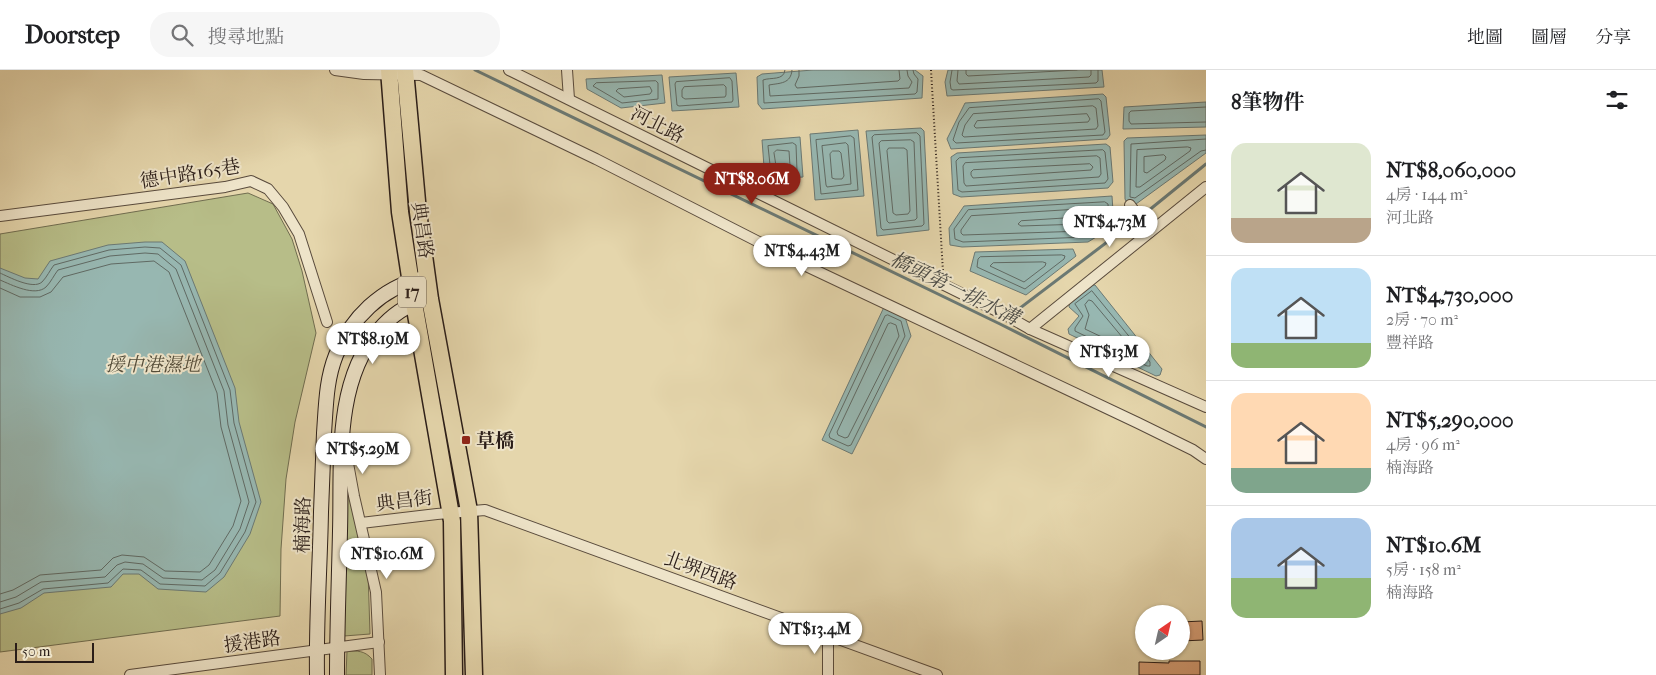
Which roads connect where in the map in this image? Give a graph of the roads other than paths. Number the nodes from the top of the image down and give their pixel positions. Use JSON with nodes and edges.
{"nodes":[{"id":1,"x":335,"y":70,"type":"edge"},
{"id":2,"x":509,"y":70,"type":"edge"},
{"id":3,"x":567,"y":70,"type":"edge"},
{"id":4,"x":397,"y":72,"type":"edge"},
{"id":5,"x":569,"y":99,"type":"junction"},
{"id":6,"x":1206,"y":187,"type":"edge"},
{"id":7,"x":1130,"y":205,"type":"dead end"},
{"id":8,"x":0,"y":216,"type":"edge"},
{"id":9,"x":1150,"y":232,"type":"junction"},
{"id":10,"x":427,"y":278,"type":"junction"},
{"id":11,"x":411,"y":282,"type":"junction"},
{"id":12,"x":430,"y":299,"type":"junction"},
{"id":13,"x":414,"y":303,"type":"junction"},
{"id":14,"x":327,"y":322,"type":"dead end"},
{"id":15,"x":1027,"y":327,"type":"junction"},
{"id":16,"x":1206,"y":408,"type":"edge"},
{"id":17,"x":343,"y":431,"type":"junction"},
{"id":18,"x":1206,"y":459,"type":"edge"},
{"id":19,"x":469,"y":511,"type":"junction"},
{"id":20,"x":451,"y":512,"type":"junction"},
{"id":21,"x":361,"y":523,"type":"junction"},
{"id":22,"x":828,"y":635,"type":"junction"},
{"id":23,"x":379,"y":642,"type":"junction"},
{"id":24,"x":337,"y":648,"type":"junction"},
{"id":25,"x":318,"y":650,"type":"junction"},
{"id":26,"x":317,"y":674,"type":"edge"},
{"id":27,"x":130,"y":675,"type":"edge"},
{"id":28,"x":337,"y":675,"type":"edge"},
{"id":29,"x":380,"y":675,"type":"edge"},
{"id":30,"x":454,"y":675,"type":"edge"},
{"id":31,"x":474,"y":675,"type":"edge"},
{"id":32,"x":828,"y":675,"type":"edge"},
{"id":33,"x":937,"y":675,"type":"edge"}],
"edges":[{"from":1,"to":4,"type":"street"},
{"from":2,"to":5,"type":"street","name":"河北路"},
{"from":3,"to":5,"type":"street"},
{"from":4,"to":10,"type":"main road","name":"典昌路","number":"17"},
{"from":4,"to":11,"type":"main road","name":"典昌路","number":"17"},
{"from":4,"to":18,"type":"street"},
{"from":5,"to":15,"type":"street","name":"河北路"},
{"from":6,"to":9,"type":"street"},
{"from":7,"to":9,"type":"street"},
{"from":8,"to":14,"type":"street","name":"德中路165巷"},
{"from":9,"to":15,"type":"street"},
{"from":10,"to":11,"type":"street","name":"楠海路"},
{"from":10,"to":12,"type":"main road","name":"典昌路","number":"17"},
{"from":11,"to":13,"type":"main road","name":"典昌路","number":"17"},
{"from":11,"to":25,"type":"street","name":"楠海路"},
{"from":12,"to":13,"type":"street","name":"楠海路"},
{"from":12,"to":19,"type":"main road","name":"典昌路","number":"17"},
{"from":13,"to":17,"type":"street","name":"楠海路"},
{"from":13,"to":20,"type":"main road","name":"典昌路","number":"17"},
{"from":15,"to":16,"type":"street","name":"河北路"},
{"from":17,"to":21,"type":"street","name":"楠海路"},
{"from":17,"to":24,"type":"street","name":"楠海路"},
{"from":19,"to":20,"type":"street","name":"北堺西路"},
{"from":19,"to":22,"type":"street","name":"北堺西路"},
{"from":19,"to":31,"type":"main road","number":"17"},
{"from":20,"to":21,"type":"street","name":"典昌街"},
{"from":20,"to":30,"type":"main road","number":"17"},
{"from":21,"to":23,"type":"street","name":"楠海路"},
{"from":22,"to":32,"type":"street"},
{"from":22,"to":33,"type":"street","name":"北堺西路"},
{"from":23,"to":24,"type":"street","name":"援港路"},
{"from":23,"to":29,"type":"street","name":"楠海路"},
{"from":24,"to":25,"type":"street","name":"援港路"},
{"from":24,"to":28,"type":"street","name":"楠海路"},
{"from":25,"to":26,"type":"street","name":"楠海路"},
{"from":25,"to":27,"type":"street","name":"援港路"}]}
